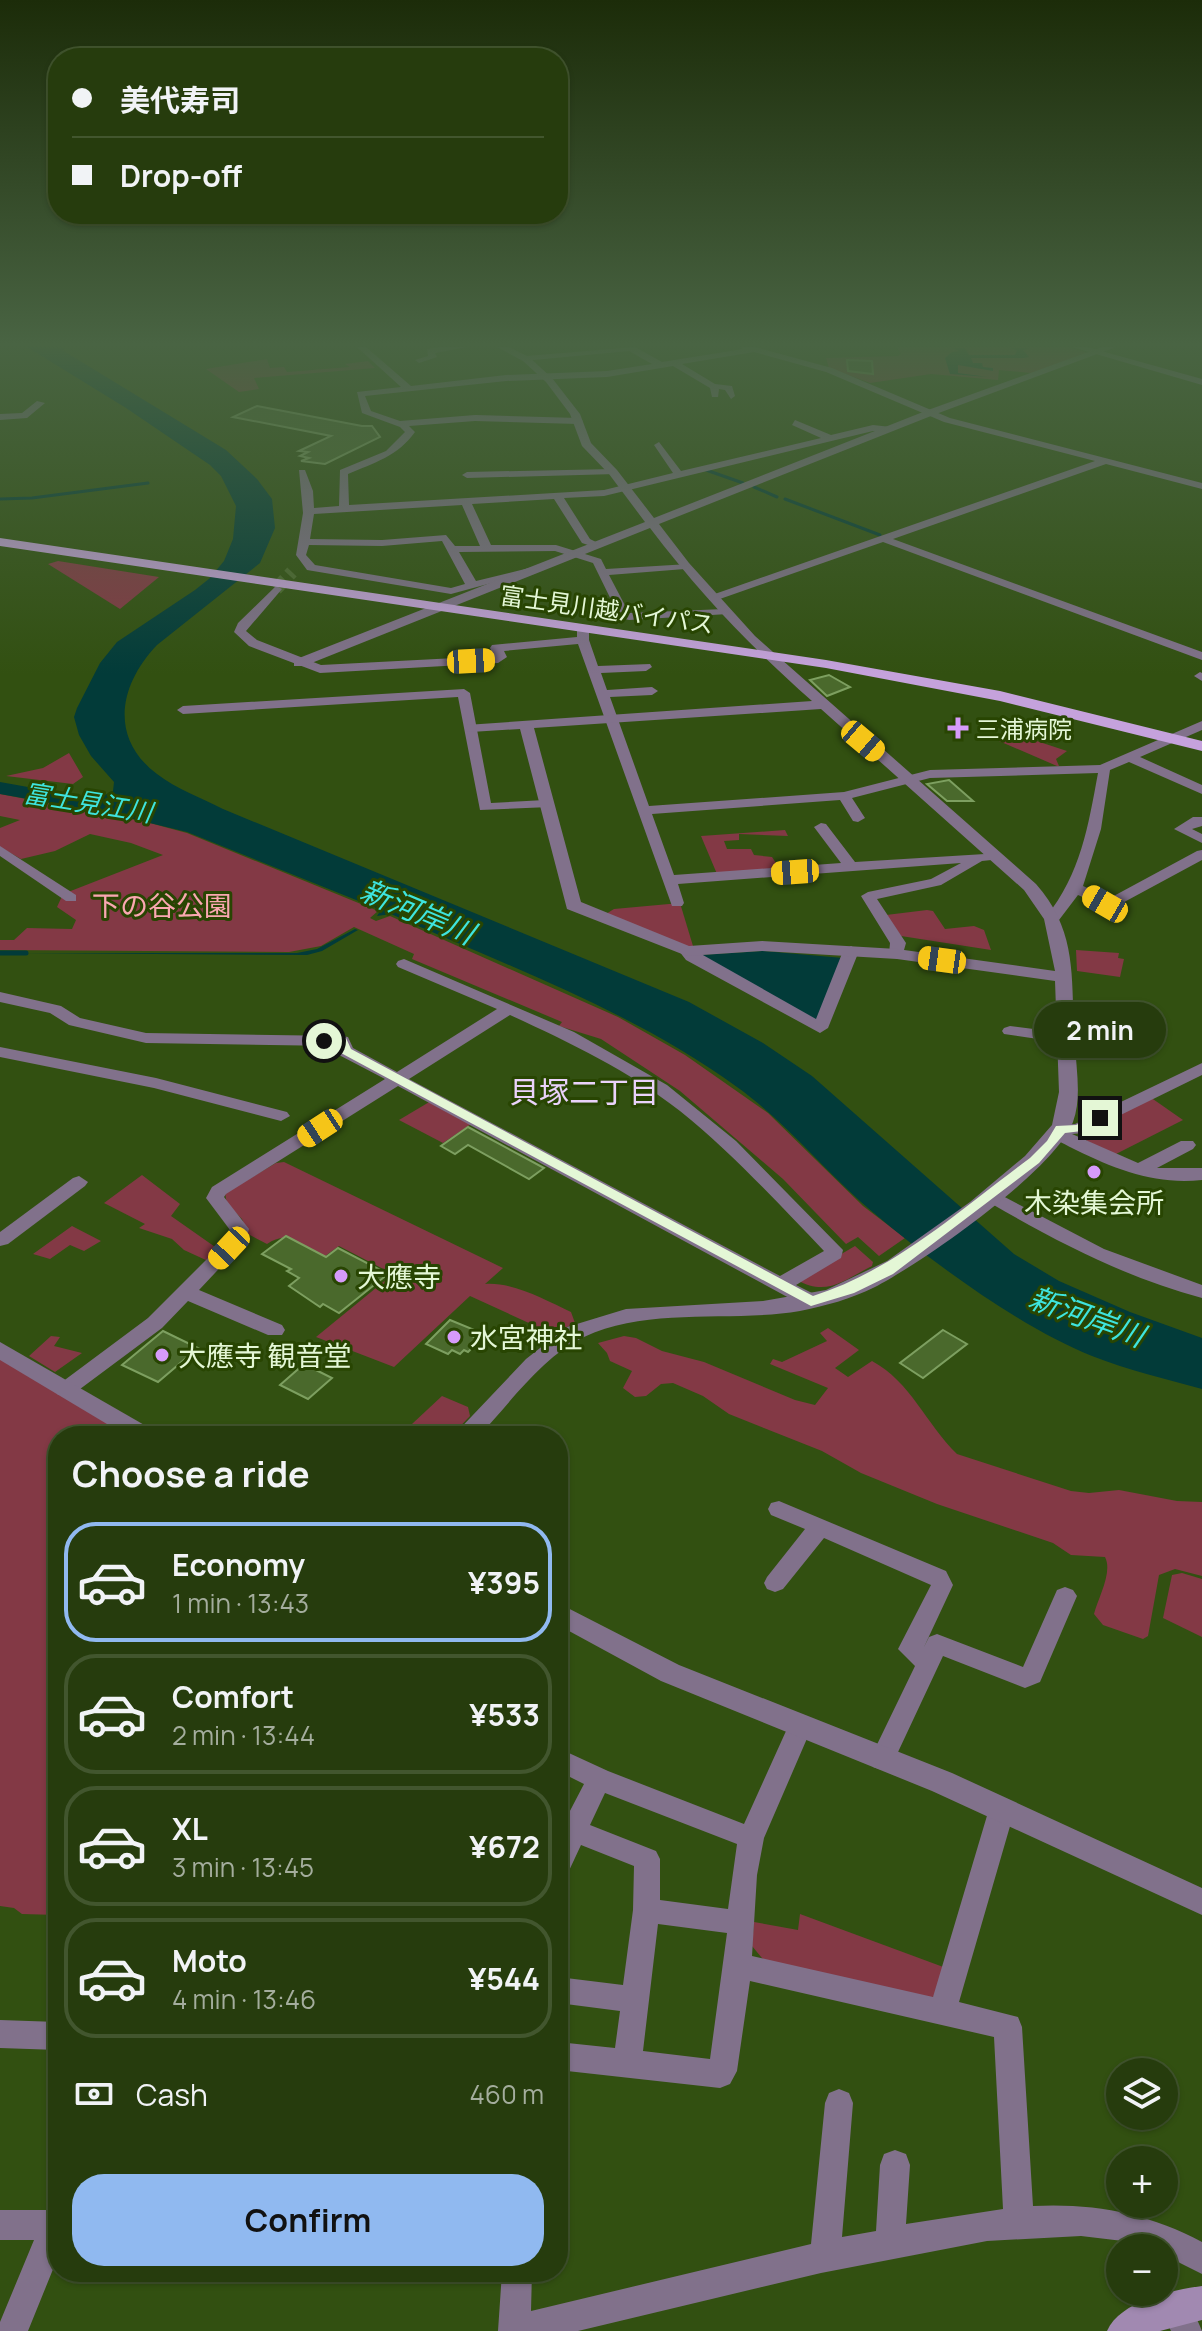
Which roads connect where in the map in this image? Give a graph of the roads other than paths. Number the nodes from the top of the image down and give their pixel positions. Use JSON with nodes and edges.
{"nodes":[{"id":1,"x":383,"y":456,"type":"edge"},
{"id":2,"x":597,"y":456,"type":"edge"},
{"id":3,"x":666,"y":456,"type":"edge"},
{"id":4,"x":757,"y":456,"type":"edge"},
{"id":5,"x":821,"y":456,"type":"edge"},
{"id":6,"x":1086,"y":456,"type":"edge"},
{"id":7,"x":1106,"y":461,"type":"junction"},
{"id":8,"x":302,"y":472,"type":"dead end"},
{"id":9,"x":613,"y":472,"type":"junction"},
{"id":10,"x":467,"y":475,"type":"dead end"},
{"id":11,"x":679,"y":475,"type":"junction"},
{"id":12,"x":1202,"y":486,"type":"edge"},
{"id":13,"x":625,"y":489,"type":"junction"},
{"id":14,"x":557,"y":496,"type":"junction"},
{"id":15,"x":466,"y":502,"type":"junction"},
{"id":16,"x":344,"y":509,"type":"junction"},
{"id":17,"x":308,"y":511,"type":"junction"},
{"id":18,"x":652,"y":524,"type":"junction"},
{"id":19,"x":383,"y":525,"type":"junction"},
{"id":20,"x":883,"y":539,"type":"junction"},
{"id":21,"x":0,"y":540,"type":"edge"},
{"id":22,"x":305,"y":542,"type":"junction"},
{"id":23,"x":597,"y":545,"type":"junction"},
{"id":24,"x":454,"y":549,"type":"junction"},
{"id":25,"x":487,"y":549,"type":"junction"},
{"id":26,"x":576,"y":553,"type":"junction"},
{"id":27,"x":685,"y":566,"type":"junction"},
{"id":28,"x":533,"y":570,"type":"junction"},
{"id":29,"x":604,"y":572,"type":"junction"},
{"id":30,"x":270,"y":582,"type":"junction"},
{"id":31,"x":476,"y":586,"type":"junction"},
{"id":32,"x":713,"y":598,"type":"junction"},
{"id":33,"x":447,"y":604,"type":"junction"},
{"id":34,"x":724,"y":612,"type":"junction"},
{"id":35,"x":583,"y":634,"type":"junction"},
{"id":36,"x":761,"y":650,"type":"junction"},
{"id":37,"x":1199,"y":653,"type":"edge"},
{"id":38,"x":299,"y":663,"type":"junction"},
{"id":39,"x":392,"y":665,"type":"junction"},
{"id":40,"x":646,"y":667,"type":"dead end"},
{"id":41,"x":595,"y":670,"type":"junction"},
{"id":42,"x":652,"y":691,"type":"dead end"},
{"id":43,"x":605,"y":694,"type":"junction"},
{"id":44,"x":398,"y":697,"type":"junction"},
{"id":45,"x":821,"y":705,"type":"junction"},
{"id":46,"x":183,"y":710,"type":"dead end"},
{"id":47,"x":612,"y":719,"type":"junction"},
{"id":48,"x":526,"y":725,"type":"junction"},
{"id":49,"x":1202,"y":725,"type":"edge"},
{"id":50,"x":471,"y":728,"type":"junction"},
{"id":51,"x":1178,"y":734,"type":"junction"},
{"id":52,"x":1202,"y":736,"type":"edge"},
{"id":53,"x":1202,"y":746,"type":"edge"},
{"id":54,"x":1128,"y":757,"type":"junction"},
{"id":55,"x":1102,"y":769,"type":"junction"},
{"id":56,"x":908,"y":780,"type":"junction"},
{"id":57,"x":1202,"y":790,"type":"edge"},
{"id":58,"x":844,"y":796,"type":"junction"},
{"id":59,"x":545,"y":804,"type":"junction"},
{"id":60,"x":645,"y":810,"type":"junction"},
{"id":61,"x":858,"y":818,"type":"dead end"},
{"id":62,"x":1202,"y":822,"type":"edge"},
{"id":63,"x":821,"y":827,"type":"dead end"},
{"id":64,"x":1202,"y":839,"type":"edge"},
{"id":65,"x":0,"y":850,"type":"edge"},
{"id":66,"x":1202,"y":854,"type":"edge"},
{"id":67,"x":988,"y":857,"type":"junction"},
{"id":68,"x":851,"y":867,"type":"junction"},
{"id":69,"x":670,"y":880,"type":"junction"},
{"id":70,"x":1075,"y":888,"type":"junction"},
{"id":71,"x":71,"y":898,"type":"dead end"},
{"id":72,"x":677,"y":903,"type":"dead end"},
{"id":73,"x":1054,"y":917,"type":"junction"},
{"id":74,"x":687,"y":951,"type":"junction"},
{"id":75,"x":851,"y":951,"type":"junction"},
{"id":76,"x":897,"y":954,"type":"junction"},
{"id":77,"x":404,"y":964,"type":"dead end"},
{"id":78,"x":1063,"y":977,"type":"junction"},
{"id":79,"x":0,"y":997,"type":"edge"},
{"id":80,"x":509,"y":1009,"type":"junction"},
{"id":81,"x":1010,"y":1031,"type":"dead end"},
{"id":82,"x":1065,"y":1038,"type":"junction"},
{"id":83,"x":0,"y":1052,"type":"edge"},
{"id":84,"x":1202,"y":1068,"type":"edge"},
{"id":85,"x":397,"y":1079,"type":"junction"},
{"id":86,"x":281,"y":1116,"type":"dead end"},
{"id":87,"x":1059,"y":1131,"type":"junction"},
{"id":88,"x":1187,"y":1145,"type":"dead end"},
{"id":89,"x":1139,"y":1170,"type":"junction"},
{"id":90,"x":1202,"y":1174,"type":"edge"},
{"id":91,"x":79,"y":1182,"type":"dead end"},
{"id":92,"x":993,"y":1199,"type":"junction"},
{"id":93,"x":0,"y":1240,"type":"edge"},
{"id":94,"x":778,"y":1283,"type":"junction"},
{"id":95,"x":1202,"y":1292,"type":"edge"},
{"id":96,"x":187,"y":1293,"type":"junction"},
{"id":97,"x":811,"y":1301,"type":"junction"},
{"id":98,"x":275,"y":1330,"type":"dead end"},
{"id":99,"x":0,"y":1350,"type":"edge"},
{"id":100,"x":65,"y":1390,"type":"junction"},
{"id":101,"x":128,"y":1426,"type":"edge"},
{"id":102,"x":475,"y":1426,"type":"edge"},
{"id":103,"x":779,"y":1509,"type":"dead end"},
{"id":104,"x":819,"y":1528,"type":"junction"},
{"id":105,"x":775,"y":1583,"type":"dead end"},
{"id":106,"x":1065,"y":1596,"type":"dead end"},
{"id":107,"x":568,"y":1618,"type":"edge"},
{"id":108,"x":928,"y":1663,"type":"junction"},
{"id":109,"x":800,"y":1727,"type":"junction"},
{"id":110,"x":882,"y":1759,"type":"junction"},
{"id":111,"x":568,"y":1764,"type":"edge"},
{"id":112,"x":599,"y":1779,"type":"junction"},
{"id":113,"x":1002,"y":1809,"type":"junction"},
{"id":114,"x":573,"y":1830,"type":"junction"},
{"id":115,"x":751,"y":1838,"type":"junction"},
{"id":116,"x":568,"y":1842,"type":"edge"},
{"id":117,"x":1202,"y":1902,"type":"edge"},
{"id":118,"x":646,"y":1910,"type":"junction"},
{"id":119,"x":742,"y":1923,"type":"junction"},
{"id":120,"x":738,"y":1966,"type":"junction"},
{"id":121,"x":568,"y":1991,"type":"edge"},
{"id":122,"x":633,"y":2000,"type":"junction"},
{"id":123,"x":942,"y":2012,"type":"junction"},
{"id":124,"x":0,"y":2034,"type":"edge"},
{"id":125,"x":48,"y":2036,"type":"edge"},
{"id":126,"x":568,"y":2057,"type":"edge"},
{"id":127,"x":627,"y":2064,"type":"junction"},
{"id":128,"x":839,"y":2103,"type":"dead end"},
{"id":129,"x":895,"y":2165,"type":"dead end"},
{"id":130,"x":48,"y":2222,"type":"edge"},
{"id":131,"x":1019,"y":2223,"type":"junction"},
{"id":132,"x":0,"y":2225,"type":"edge"},
{"id":133,"x":890,"y":2243,"type":"junction"},
{"id":134,"x":48,"y":2244,"type":"edge"},
{"id":135,"x":825,"y":2257,"type":"junction"},
{"id":136,"x":1202,"y":2259,"type":"edge"},
{"id":137,"x":517,"y":2282,"type":"edge"},
{"id":138,"x":1189,"y":2314,"type":"edge"},
{"id":139,"x":12,"y":2331,"type":"edge"},
{"id":140,"x":515,"y":2331,"type":"edge"},
{"id":141,"x":1125,"y":2331,"type":"edge"}],
"edges":[{"from":1,"to":16,"type":"street"},
{"from":2,"to":9,"type":"street"},
{"from":3,"to":11,"type":"street"},
{"from":4,"to":11,"type":"street"},
{"from":5,"to":18,"type":"street"},
{"from":6,"to":7,"type":"street"},
{"from":7,"to":12,"type":"street"},
{"from":7,"to":20,"type":"street"},
{"from":8,"to":17,"type":"street"},
{"from":9,"to":10,"type":"street"},
{"from":9,"to":13,"type":"street"},
{"from":11,"to":13,"type":"street"},
{"from":13,"to":14,"type":"street"},
{"from":13,"to":18,"type":"street"},
{"from":14,"to":15,"type":"street"},
{"from":14,"to":23,"type":"street"},
{"from":15,"to":19,"type":"street"},
{"from":15,"to":25,"type":"street"},
{"from":16,"to":17,"type":"street"},
{"from":16,"to":19,"type":"street"},
{"from":17,"to":22,"type":"street"},
{"from":18,"to":23,"type":"street"},
{"from":18,"to":27,"type":"street"},
{"from":19,"to":22,"type":"street"},
{"from":19,"to":24,"type":"street"},
{"from":20,"to":32,"type":"street"},
{"from":20,"to":37,"type":"street"},
{"from":21,"to":30,"type":"highway","name":"富士見川越バイパス"},
{"from":22,"to":31,"type":"street"},
{"from":23,"to":26,"type":"street"},
{"from":24,"to":25,"type":"street"},
{"from":24,"to":31,"type":"street"},
{"from":25,"to":26,"type":"street"},
{"from":26,"to":28,"type":"street"},
{"from":26,"to":29,"type":"street"},
{"from":27,"to":29,"type":"street"},
{"from":27,"to":32,"type":"street"},
{"from":28,"to":31,"type":"street"},
{"from":28,"to":33,"type":"street"},
{"from":29,"to":34,"type":"street"},
{"from":30,"to":33,"type":"highway","name":"富士見川越バイパス"},
{"from":30,"to":38,"type":"street"},
{"from":32,"to":34,"type":"street"},
{"from":33,"to":35,"type":"highway","name":"富士見川越バイパス"},
{"from":33,"to":36,"type":"highway","name":"富士見川越バイパス"},
{"from":33,"to":38,"type":"street"},
{"from":34,"to":36,"type":"street"},
{"from":35,"to":36,"type":"highway","name":"富士見川越バイパス"},
{"from":35,"to":39,"type":"street"},
{"from":35,"to":41,"type":"street"},
{"from":36,"to":45,"type":"street"},
{"from":36,"to":51,"type":"highway","name":"富士見川越バイパス"},
{"from":38,"to":39,"type":"street"},
{"from":39,"to":44,"type":"street"},
{"from":40,"to":41,"type":"street"},
{"from":41,"to":43,"type":"street"},
{"from":42,"to":43,"type":"street"},
{"from":43,"to":47,"type":"street"},
{"from":44,"to":46,"type":"street"},
{"from":44,"to":50,"type":"street"},
{"from":45,"to":47,"type":"street"},
{"from":45,"to":56,"type":"street"},
{"from":47,"to":48,"type":"street"},
{"from":47,"to":60,"type":"street"},
{"from":48,"to":50,"type":"street"},
{"from":48,"to":59,"type":"street"},
{"from":49,"to":51,"type":"street"},
{"from":50,"to":59,"type":"street"},
{"from":51,"to":52,"type":"highway","name":"富士見川越バイパス"},
{"from":51,"to":53,"type":"highway","name":"富士見川越バイパス"},
{"from":51,"to":54,"type":"street"},
{"from":54,"to":55,"type":"street"},
{"from":54,"to":57,"type":"street"},
{"from":55,"to":56,"type":"street"},
{"from":55,"to":70,"type":"street"},
{"from":56,"to":58,"type":"street"},
{"from":56,"to":67,"type":"street"},
{"from":58,"to":60,"type":"street"},
{"from":58,"to":61,"type":"street"},
{"from":59,"to":74,"type":"street"},
{"from":60,"to":69,"type":"street"},
{"from":62,"to":64,"type":"street"},
{"from":63,"to":68,"type":"street"},
{"from":65,"to":71,"type":"street"},
{"from":66,"to":70,"type":"street"},
{"from":67,"to":68,"type":"street"},
{"from":67,"to":73,"type":"street"},
{"from":67,"to":76,"type":"street"},
{"from":68,"to":69,"type":"street"},
{"from":69,"to":72,"type":"street"},
{"from":70,"to":73,"type":"street"},
{"from":73,"to":78,"type":"street"},
{"from":74,"to":75,"type":"street"},
{"from":74,"to":75,"type":"street"},
{"from":75,"to":76,"type":"street"},
{"from":76,"to":78,"type":"street"},
{"from":77,"to":80,"type":"street"},
{"from":78,"to":82,"type":"street"},
{"from":79,"to":85,"type":"street"},
{"from":80,"to":85,"type":"street"},
{"from":80,"to":94,"type":"street"},
{"from":81,"to":82,"type":"street"},
{"from":82,"to":87,"type":"street"},
{"from":83,"to":86,"type":"street"},
{"from":84,"to":87,"type":"street"},
{"from":85,"to":94,"type":"street"},
{"from":85,"to":96,"type":"street"},
{"from":87,"to":89,"type":"street"},
{"from":87,"to":92,"type":"street"},
{"from":88,"to":89,"type":"street"},
{"from":89,"to":90,"type":"street"},
{"from":91,"to":93,"type":"street"},
{"from":92,"to":95,"type":"street"},
{"from":92,"to":97,"type":"street"},
{"from":94,"to":97,"type":"street"},
{"from":96,"to":98,"type":"street"},
{"from":96,"to":100,"type":"street"},
{"from":97,"to":102,"type":"street"},
{"from":99,"to":100,"type":"street"},
{"from":100,"to":101,"type":"street"},
{"from":103,"to":104,"type":"street"},
{"from":104,"to":105,"type":"street"},
{"from":104,"to":108,"type":"street"},
{"from":106,"to":108,"type":"street"},
{"from":107,"to":109,"type":"street"},
{"from":108,"to":110,"type":"street"},
{"from":109,"to":110,"type":"street"},
{"from":109,"to":115,"type":"street"},
{"from":110,"to":113,"type":"street"},
{"from":111,"to":112,"type":"street"},
{"from":112,"to":114,"type":"street"},
{"from":112,"to":115,"type":"street"},
{"from":113,"to":117,"type":"street"},
{"from":113,"to":123,"type":"street"},
{"from":114,"to":116,"type":"street"},
{"from":114,"to":118,"type":"street"},
{"from":115,"to":119,"type":"street"},
{"from":118,"to":119,"type":"street"},
{"from":118,"to":122,"type":"street"},
{"from":119,"to":120,"type":"street"},
{"from":120,"to":123,"type":"street"},
{"from":120,"to":127,"type":"street"},
{"from":121,"to":122,"type":"street"},
{"from":122,"to":127,"type":"street"},
{"from":123,"to":131,"type":"street"},
{"from":124,"to":125,"type":"street"},
{"from":126,"to":127,"type":"street"},
{"from":128,"to":135,"type":"street"},
{"from":129,"to":133,"type":"street"},
{"from":130,"to":132,"type":"street"},
{"from":131,"to":133,"type":"street"},
{"from":131,"to":136,"type":"street"},
{"from":133,"to":135,"type":"street"},
{"from":134,"to":139,"type":"street"},
{"from":135,"to":140,"type":"street"},
{"from":137,"to":140,"type":"street"},
{"from":138,"to":141,"type":"main road"}]}
